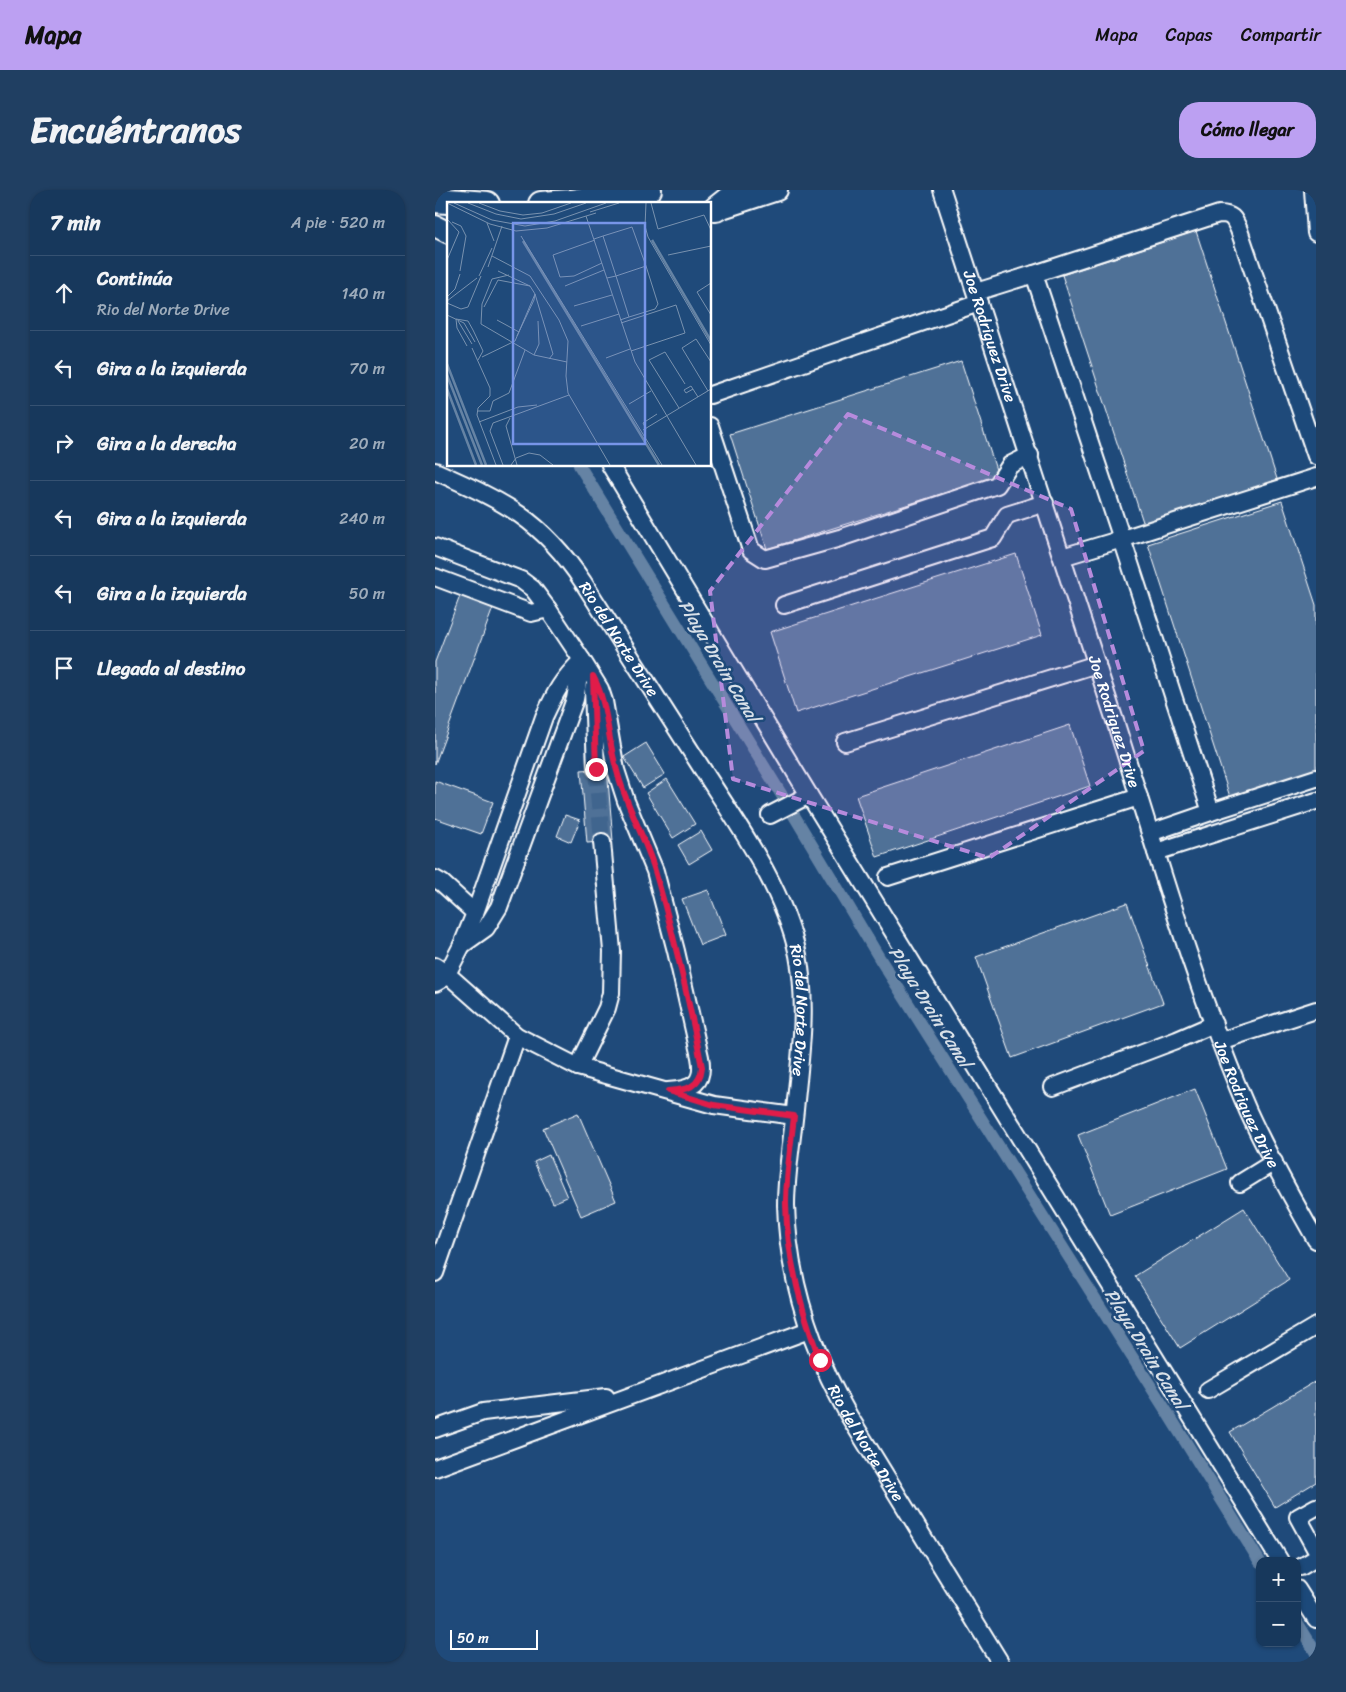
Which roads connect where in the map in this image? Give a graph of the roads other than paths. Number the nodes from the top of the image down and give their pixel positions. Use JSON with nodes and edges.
{"nodes":[{"id":1,"x":649,"y":190,"type":"edge"},
{"id":2,"x":740,"y":190,"type":"edge"},
{"id":3,"x":777,"y":190,"type":"edge"},
{"id":4,"x":942,"y":190,"type":"edge"},
{"id":5,"x":1313,"y":190,"type":"edge"},
{"id":6,"x":435,"y":200,"type":"edge"},
{"id":7,"x":463,"y":202,"type":"edge"},
{"id":8,"x":560,"y":202,"type":"edge"},
{"id":9,"x":713,"y":210,"type":"edge"},
{"id":10,"x":435,"y":226,"type":"edge"},
{"id":11,"x":1316,"y":233,"type":"edge"},
{"id":12,"x":447,"y":234,"type":"edge"},
{"id":13,"x":1035,"y":274,"type":"junction"},
{"id":14,"x":977,"y":298,"type":"junction"},
{"id":15,"x":711,"y":395,"type":"edge"},
{"id":16,"x":711,"y":429,"type":"edge"},
{"id":17,"x":1030,"y":455,"type":"junction"},
{"id":18,"x":1316,"y":456,"type":"edge"},
{"id":19,"x":611,"y":466,"type":"edge"},
{"id":20,"x":435,"y":471,"type":"edge"},
{"id":21,"x":1316,"y":478,"type":"edge"},
{"id":22,"x":1045,"y":504,"type":"junction"},
{"id":23,"x":1122,"y":539,"type":"junction"},
{"id":24,"x":435,"y":547,"type":"edge"},
{"id":25,"x":1062,"y":557,"type":"junction"},
{"id":26,"x":435,"y":567,"type":"edge"},
{"id":27,"x":435,"y":577,"type":"edge"},
{"id":28,"x":784,"y":605,"type":"dead end"},
{"id":29,"x":548,"y":609,"type":"junction"},
{"id":30,"x":582,"y":660,"type":"junction"},
{"id":31,"x":1097,"y":664,"type":"junction"},
{"id":32,"x":593,"y":676,"type":"junction"},
{"id":33,"x":845,"y":742,"type":"dead end"},
{"id":34,"x":596,"y":769,"type":"tunnel mouth"},
{"id":35,"x":1316,"y":778,"type":"edge"},
{"id":36,"x":1139,"y":797,"type":"junction"},
{"id":37,"x":803,"y":799,"type":"junction"},
{"id":38,"x":1316,"y":801,"type":"edge"},
{"id":39,"x":776,"y":812,"type":"dead end"},
{"id":40,"x":1211,"y":812,"type":"junction"},
{"id":41,"x":1150,"y":833,"type":"junction"},
{"id":42,"x":601,"y":842,"type":"tunnel mouth"},
{"id":43,"x":1156,"y":852,"type":"junction"},
{"id":44,"x":888,"y":877,"type":"dead end"},
{"id":45,"x":435,"y":879,"type":"edge"},
{"id":46,"x":475,"y":912,"type":"junction"},
{"id":47,"x":462,"y":945,"type":"junction"},
{"id":48,"x":439,"y":974,"type":"edge"},
{"id":49,"x":1316,"y":1010,"type":"edge"},
{"id":50,"x":1214,"y":1024,"type":"junction"},
{"id":51,"x":517,"y":1036,"type":"junction"},
{"id":52,"x":1220,"y":1041,"type":"junction"},
{"id":53,"x":578,"y":1067,"type":"junction"},
{"id":54,"x":1053,"y":1087,"type":"dead end"},
{"id":55,"x":668,"y":1091,"type":"junction"},
{"id":56,"x":794,"y":1116,"type":"junction"},
{"id":57,"x":1274,"y":1162,"type":"junction"},
{"id":58,"x":1240,"y":1183,"type":"dead end"},
{"id":59,"x":1316,"y":1240,"type":"edge"},
{"id":60,"x":435,"y":1273,"type":"edge"},
{"id":61,"x":1316,"y":1326,"type":"edge"},
{"id":62,"x":809,"y":1330,"type":"junction"},
{"id":63,"x":1209,"y":1390,"type":"dead end"},
{"id":64,"x":633,"y":1394,"type":"junction"},
{"id":65,"x":435,"y":1429,"type":"edge"},
{"id":66,"x":438,"y":1468,"type":"edge"},
{"id":67,"x":1316,"y":1507,"type":"edge"},
{"id":68,"x":1316,"y":1550,"type":"edge"},
{"id":69,"x":1277,"y":1557,"type":"edge"},
{"id":70,"x":1316,"y":1558,"type":"edge"},
{"id":71,"x":1301,"y":1567,"type":"dead end"},
{"id":72,"x":1301,"y":1595,"type":"edge"},
{"id":73,"x":1316,"y":1619,"type":"edge"},
{"id":74,"x":1000,"y":1662,"type":"edge"}],
"edges":[{"from":1,"to":8,"type":"highway"},
{"from":2,"to":9,"type":"highway"},
{"from":3,"to":9,"type":"main road"},
{"from":4,"to":14,"type":"street","name":"Joe Rodriguez Drive"},
{"from":5,"to":11,"type":"street"},
{"from":6,"to":7,"type":"highway"},
{"from":10,"to":12,"type":"main road"},
{"from":13,"to":14,"type":"street"},
{"from":13,"to":18,"type":"street"},
{"from":13,"to":23,"type":"street"},
{"from":14,"to":15,"type":"street"},
{"from":14,"to":17,"type":"street","name":"Joe Rodriguez Drive"},
{"from":16,"to":17,"type":"street"},
{"from":17,"to":22,"type":"street","name":"Joe Rodriguez Drive"},
{"from":19,"to":37,"type":"street"},
{"from":20,"to":56,"type":"street","name":"Rio del Norte Drive"},
{"from":21,"to":23,"type":"street"},
{"from":22,"to":25,"type":"street","name":"Joe Rodriguez Drive"},
{"from":22,"to":28,"type":"street"},
{"from":23,"to":25,"type":"street"},
{"from":23,"to":40,"type":"street"},
{"from":24,"to":29,"type":"street"},
{"from":25,"to":31,"type":"street","name":"Joe Rodriguez Drive"},
{"from":26,"to":29,"type":"street"},
{"from":27,"to":29,"type":"street"},
{"from":29,"to":30,"type":"street"},
{"from":30,"to":32,"type":"street"},
{"from":30,"to":46,"type":"street"},
{"from":30,"to":47,"type":"street"},
{"from":31,"to":33,"type":"street"},
{"from":31,"to":36,"type":"street","name":"Joe Rodriguez Drive"},
{"from":32,"to":34,"type":"street"},
{"from":32,"to":55,"type":"street"},
{"from":35,"to":40,"type":"street"},
{"from":36,"to":41,"type":"street","name":"Joe Rodriguez Drive"},
{"from":36,"to":44,"type":"street"},
{"from":37,"to":39,"type":"street"},
{"from":37,"to":69,"type":"street"},
{"from":38,"to":43,"type":"street"},
{"from":40,"to":41,"type":"street"},
{"from":41,"to":43,"type":"street","name":"Joe Rodriguez Drive"},
{"from":42,"to":53,"type":"street"},
{"from":43,"to":50,"type":"street","name":"Joe Rodriguez Drive"},
{"from":45,"to":46,"type":"street"},
{"from":46,"to":47,"type":"street"},
{"from":47,"to":48,"type":"street"},
{"from":48,"to":51,"type":"street"},
{"from":49,"to":52,"type":"street"},
{"from":50,"to":52,"type":"street","name":"Joe Rodriguez Drive"},
{"from":50,"to":54,"type":"street"},
{"from":51,"to":53,"type":"street"},
{"from":51,"to":60,"type":"street"},
{"from":52,"to":57,"type":"street","name":"Joe Rodriguez Drive"},
{"from":53,"to":55,"type":"street"},
{"from":55,"to":56,"type":"street"},
{"from":56,"to":62,"type":"street","name":"Rio del Norte Drive"},
{"from":57,"to":58,"type":"street"},
{"from":57,"to":59,"type":"street","name":"Joe Rodriguez Drive"},
{"from":61,"to":63,"type":"street"},
{"from":62,"to":64,"type":"street"},
{"from":62,"to":74,"type":"street","name":"Rio del Norte Drive"},
{"from":64,"to":65,"type":"street"},
{"from":64,"to":66,"type":"street"},
{"from":67,"to":68,"type":"street"},
{"from":70,"to":71,"type":"street"},
{"from":72,"to":73,"type":"street"}]}
